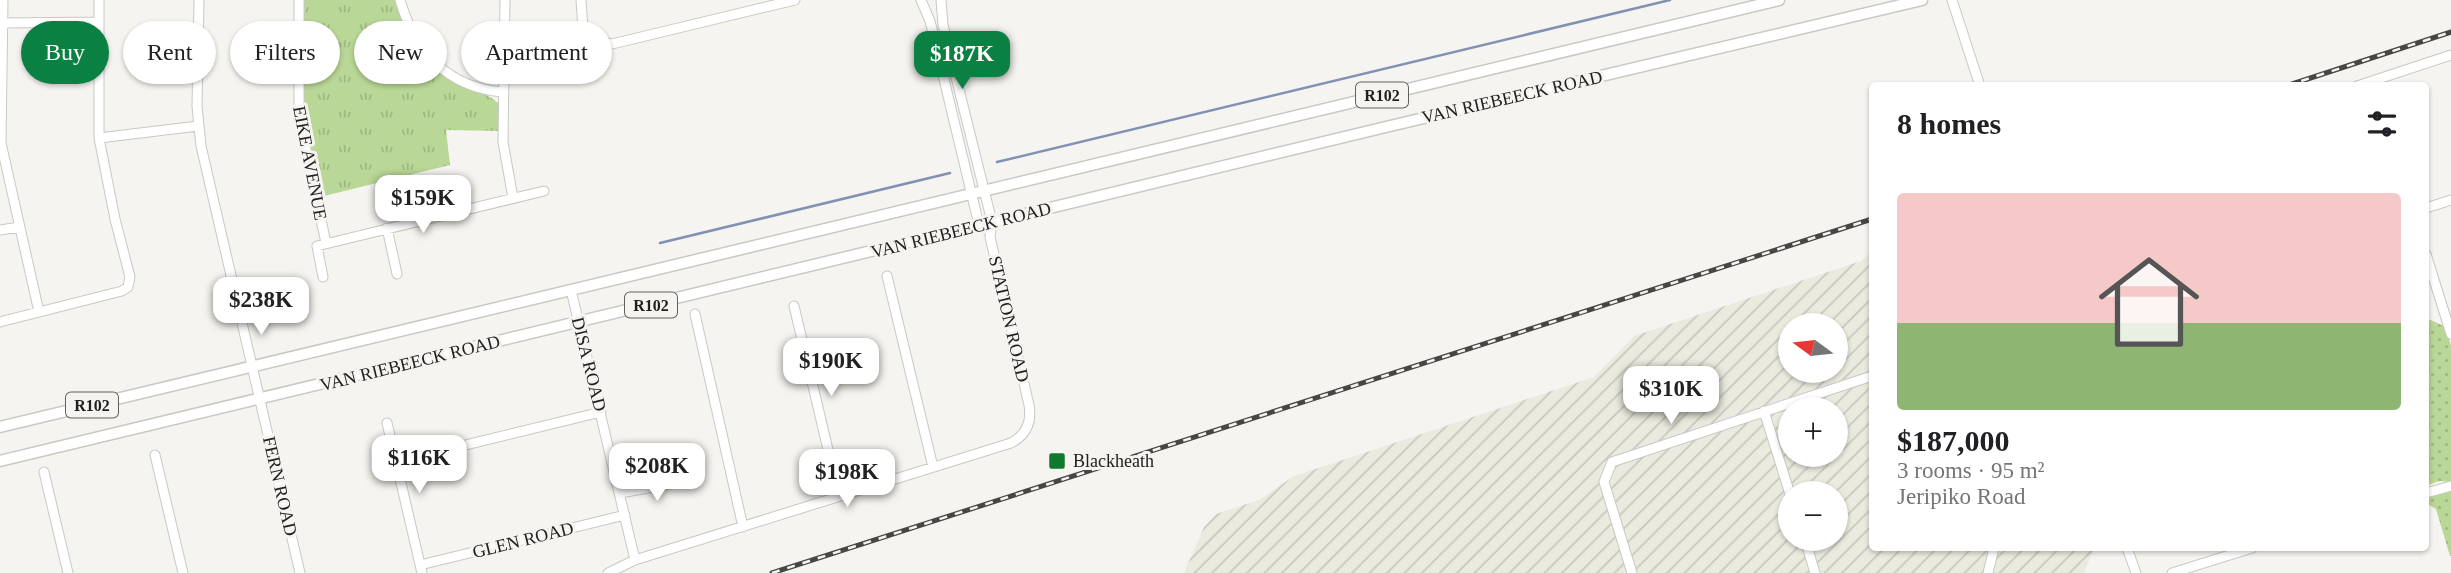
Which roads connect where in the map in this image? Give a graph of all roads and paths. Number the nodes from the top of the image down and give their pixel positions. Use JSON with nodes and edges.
{"nodes":[{"id":1,"x":3,"y":0,"type":"edge"},
{"id":2,"x":99,"y":0,"type":"edge"},
{"id":3,"x":199,"y":0,"type":"edge"},
{"id":4,"x":299,"y":0,"type":"edge"},
{"id":5,"x":400,"y":0,"type":"edge"},
{"id":6,"x":505,"y":0,"type":"edge"},
{"id":7,"x":581,"y":0,"type":"edge"},
{"id":8,"x":795,"y":0,"type":"edge"},
{"id":9,"x":921,"y":0,"type":"edge"},
{"id":10,"x":940,"y":0,"type":"edge"},
{"id":11,"x":1779,"y":0,"type":"edge"},
{"id":12,"x":1922,"y":0,"type":"edge"},
{"id":13,"x":1952,"y":0,"type":"edge"},
{"id":14,"x":99,"y":21,"type":"edge"},
{"id":15,"x":3,"y":23,"type":"junction"},
{"id":16,"x":21,"y":23,"type":"edge"},
{"id":17,"x":2451,"y":55,"type":"edge"},
{"id":18,"x":1979,"y":82,"type":"edge"},
{"id":19,"x":2375,"y":82,"type":"edge"},
{"id":20,"x":99,"y":84,"type":"edge"},
{"id":21,"x":502,"y":92,"type":"junction"},
{"id":22,"x":198,"y":126,"type":"junction"},
{"id":23,"x":99,"y":138,"type":"junction"},
{"id":24,"x":544,"y":191,"type":"dead end"},
{"id":25,"x":985,"y":192,"type":"junction"},
{"id":26,"x":972,"y":195,"type":"junction"},
{"id":27,"x":513,"y":198,"type":"junction"},
{"id":28,"x":2451,"y":200,"type":"edge"},
{"id":29,"x":2429,"y":207,"type":"edge"},
{"id":30,"x":979,"y":225,"type":"junction"},
{"id":31,"x":19,"y":227,"type":"junction"},
{"id":32,"x":990,"y":227,"type":"junction"},
{"id":33,"x":387,"y":228,"type":"junction"},
{"id":34,"x":0,"y":230,"type":"edge"},
{"id":35,"x":326,"y":243,"type":"junction"},
{"id":36,"x":2429,"y":264,"type":"edge"},
{"id":37,"x":397,"y":274,"type":"dead end"},
{"id":38,"x":887,"y":276,"type":"dead end"},
{"id":39,"x":323,"y":277,"type":"dead end"},
{"id":40,"x":572,"y":290,"type":"junction"},
{"id":41,"x":794,"y":306,"type":"dead end"},
{"id":42,"x":40,"y":312,"type":"junction"},
{"id":43,"x":695,"y":314,"type":"dead end"},
{"id":44,"x":0,"y":322,"type":"edge"},
{"id":45,"x":579,"y":322,"type":"junction"},
{"id":46,"x":2451,"y":334,"type":"edge"},
{"id":47,"x":252,"y":366,"type":"junction"},
{"id":48,"x":1869,"y":377,"type":"edge"},
{"id":49,"x":259,"y":399,"type":"junction"},
{"id":50,"x":1764,"y":411,"type":"junction"},
{"id":51,"x":601,"y":412,"type":"junction"},
{"id":52,"x":387,"y":423,"type":"dead end"},
{"id":53,"x":0,"y":427,"type":"edge"},
{"id":54,"x":155,"y":455,"type":"dead end"},
{"id":55,"x":0,"y":461,"type":"edge"},
{"id":56,"x":396,"y":462,"type":"junction"},
{"id":57,"x":933,"y":467,"type":"junction"},
{"id":58,"x":44,"y":472,"type":"dead end"},
{"id":59,"x":686,"y":481,"type":"dead end"},
{"id":60,"x":1786,"y":481,"type":"edge"},
{"id":61,"x":2451,"y":486,"type":"edge"},
{"id":62,"x":2429,"y":492,"type":"edge"},
{"id":63,"x":620,"y":493,"type":"junction"},
{"id":64,"x":839,"y":496,"type":"junction"},
{"id":65,"x":625,"y":514,"type":"junction"},
{"id":66,"x":743,"y":527,"type":"junction"},
{"id":67,"x":1809,"y":551,"type":"edge"},
{"id":68,"x":1993,"y":551,"type":"edge"},
{"id":69,"x":2128,"y":551,"type":"edge"},
{"id":70,"x":2242,"y":551,"type":"edge"},
{"id":71,"x":635,"y":560,"type":"junction"},
{"id":72,"x":421,"y":569,"type":"edge"},
{"id":73,"x":68,"y":573,"type":"edge"},
{"id":74,"x":183,"y":573,"type":"edge"},
{"id":75,"x":300,"y":573,"type":"edge"},
{"id":76,"x":608,"y":573,"type":"edge"},
{"id":77,"x":1632,"y":573,"type":"edge"},
{"id":78,"x":1815,"y":573,"type":"edge"},
{"id":79,"x":1988,"y":573,"type":"edge"},
{"id":80,"x":2136,"y":573,"type":"edge"},
{"id":81,"x":2172,"y":573,"type":"edge"}],
"edges":[{"from":1,"to":15,"type":"street"},
{"from":2,"to":14,"type":"street"},
{"from":3,"to":22,"type":"street","name":"FERN ROAD"},
{"from":4,"to":35,"type":"street","name":"EIKE AVENUE"},
{"from":5,"to":21,"type":"street"},
{"from":6,"to":21,"type":"street"},
{"from":7,"to":8,"type":"street"},
{"from":9,"to":26,"type":"street"},
{"from":10,"to":25,"type":"street","name":"STATION ROAD"},
{"from":11,"to":25,"type":"main road","name":"VAN RIEBEECK ROAD","number":"R102"},
{"from":12,"to":32,"type":"main road","name":"VAN RIEBEECK ROAD","number":"R102"},
{"from":13,"to":18,"type":"street"},
{"from":15,"to":16,"type":"street"},
{"from":15,"to":31,"type":"street"},
{"from":17,"to":19,"type":"street"},
{"from":20,"to":23,"type":"street"},
{"from":21,"to":27,"type":"street"},
{"from":22,"to":23,"type":"street"},
{"from":22,"to":47,"type":"street","name":"FERN ROAD"},
{"from":23,"to":42,"type":"street"},
{"from":24,"to":27,"type":"street"},
{"from":25,"to":26,"type":"main road","name":"VAN RIEBEECK ROAD","number":"R102"},
{"from":25,"to":32,"type":"street","name":"STATION ROAD"},
{"from":26,"to":30,"type":"street"},
{"from":26,"to":40,"type":"main road","name":"VAN RIEBEECK ROAD","number":"R102"},
{"from":27,"to":33,"type":"street"},
{"from":28,"to":29,"type":"street"},
{"from":30,"to":32,"type":"main road","name":"VAN RIEBEECK ROAD","number":"R102"},
{"from":30,"to":45,"type":"main road","name":"VAN RIEBEECK ROAD","number":"R102"},
{"from":31,"to":34,"type":"street"},
{"from":31,"to":42,"type":"street"},
{"from":32,"to":57,"type":"street","name":"STATION ROAD"},
{"from":33,"to":35,"type":"street"},
{"from":33,"to":37,"type":"street"},
{"from":35,"to":39,"type":"street"},
{"from":36,"to":46,"type":"street"},
{"from":38,"to":57,"type":"street"},
{"from":40,"to":45,"type":"street","name":"DISA ROAD"},
{"from":40,"to":47,"type":"main road","name":"VAN RIEBEECK ROAD","number":"R102"},
{"from":41,"to":64,"type":"street"},
{"from":42,"to":44,"type":"street"},
{"from":43,"to":66,"type":"street"},
{"from":45,"to":49,"type":"main road","name":"VAN RIEBEECK ROAD","number":"R102"},
{"from":45,"to":51,"type":"street","name":"DISA ROAD"},
{"from":47,"to":49,"type":"street","name":"FERN ROAD"},
{"from":47,"to":53,"type":"main road","name":"VAN RIEBEECK ROAD","number":"R102"},
{"from":48,"to":50,"type":"street"},
{"from":49,"to":55,"type":"main road","name":"VAN RIEBEECK ROAD","number":"R102"},
{"from":49,"to":75,"type":"street","name":"FERN ROAD"},
{"from":50,"to":60,"type":"street"},
{"from":50,"to":77,"type":"street"},
{"from":51,"to":56,"type":"street"},
{"from":51,"to":63,"type":"street","name":"DISA ROAD"},
{"from":52,"to":56,"type":"street"},
{"from":54,"to":74,"type":"street"},
{"from":56,"to":72,"type":"street"},
{"from":57,"to":64,"type":"street"},
{"from":58,"to":73,"type":"street"},
{"from":59,"to":63,"type":"street"},
{"from":61,"to":62,"type":"street"},
{"from":63,"to":65,"type":"street","name":"DISA ROAD"},
{"from":64,"to":66,"type":"street"},
{"from":65,"to":71,"type":"street","name":"DISA ROAD"},
{"from":65,"to":72,"type":"street","name":"GLEN ROAD"},
{"from":66,"to":71,"type":"street"},
{"from":67,"to":78,"type":"street"},
{"from":68,"to":79,"type":"street"},
{"from":69,"to":80,"type":"street"},
{"from":70,"to":81,"type":"street"},
{"from":71,"to":76,"type":"street"}]}
